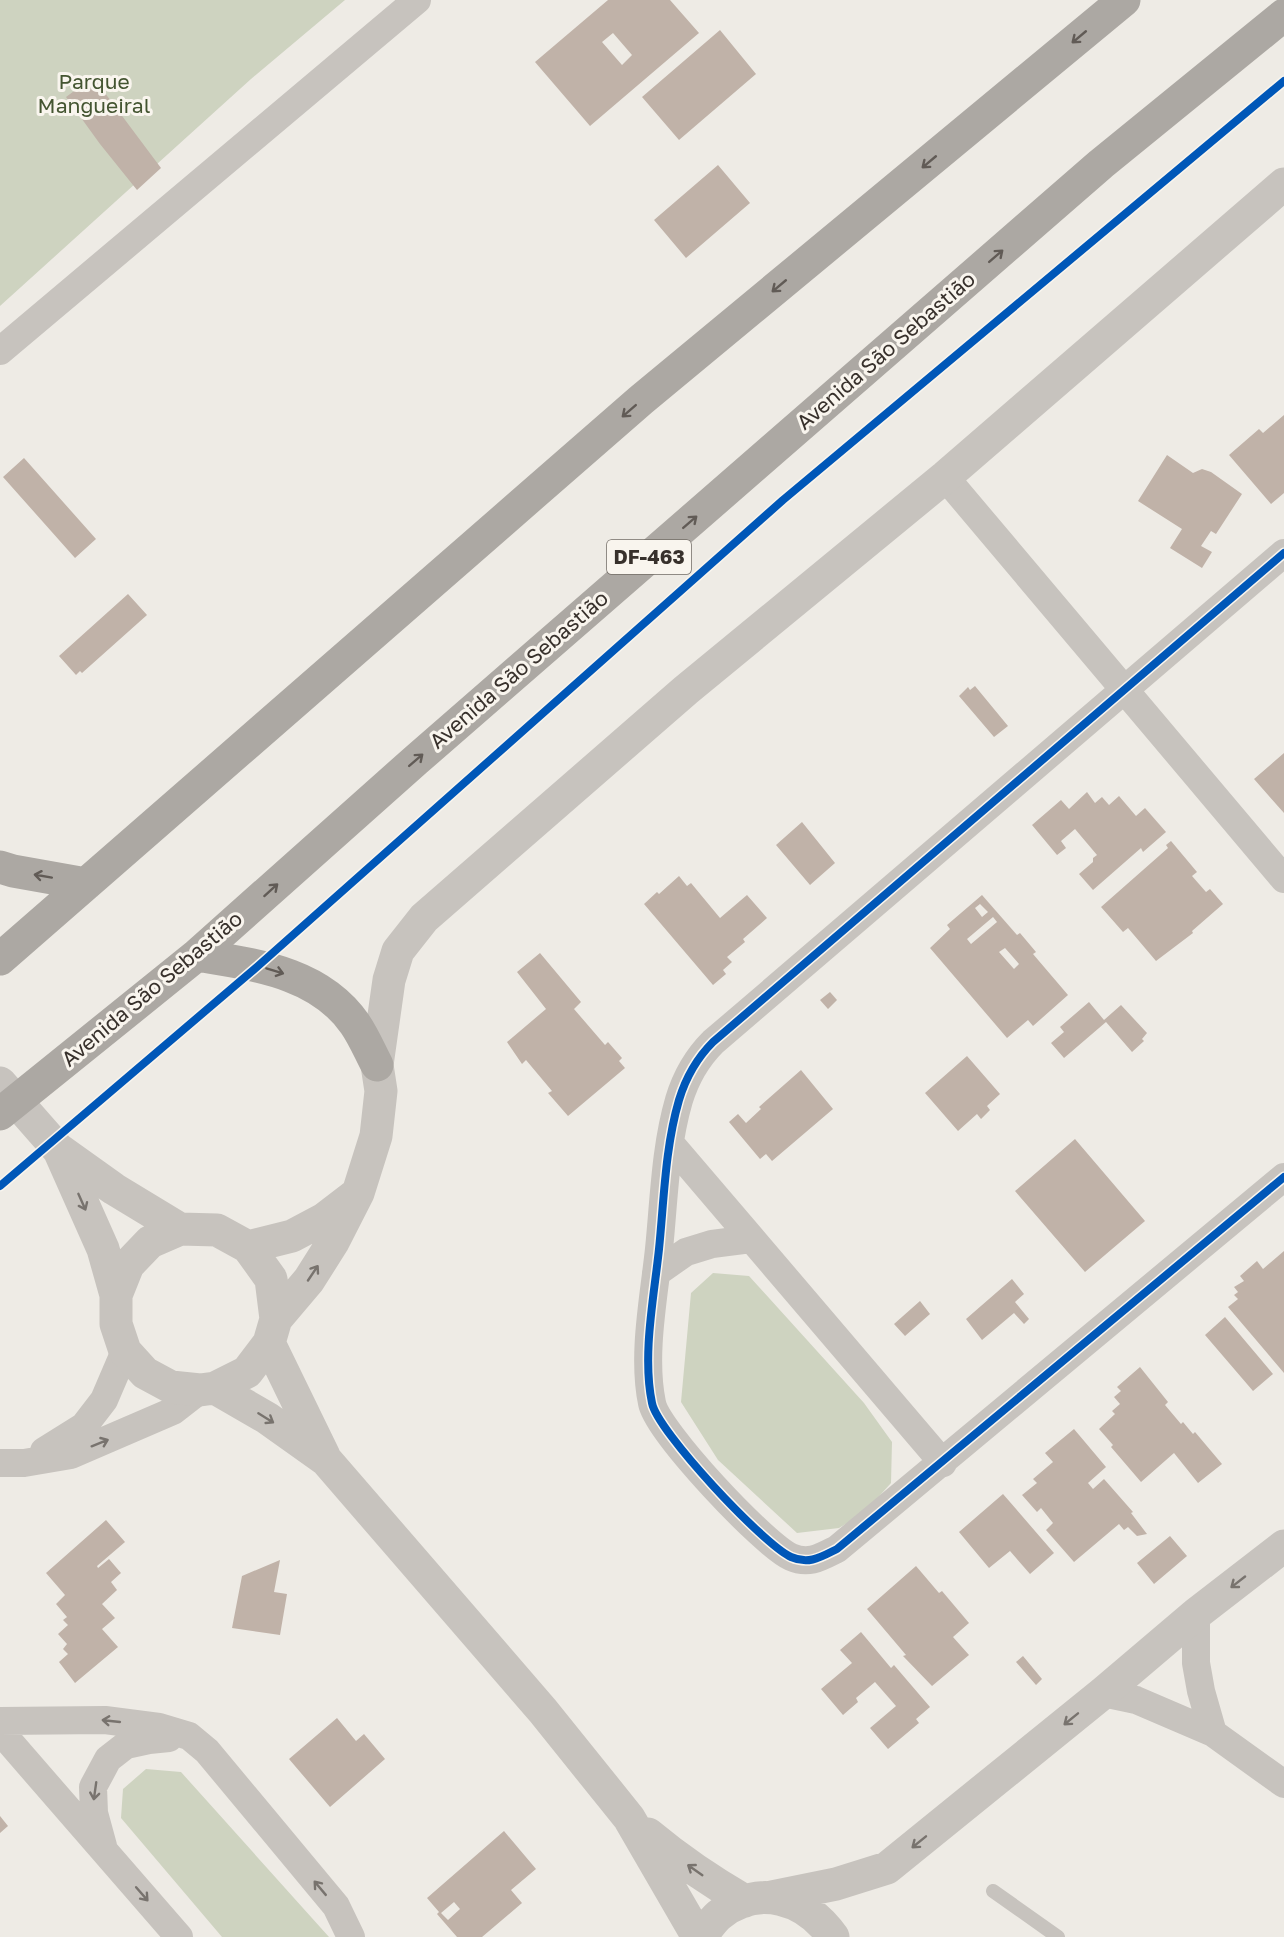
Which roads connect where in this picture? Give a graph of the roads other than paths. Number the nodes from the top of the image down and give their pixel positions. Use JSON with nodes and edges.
{"nodes":[{"id":1,"x":417,"y":0,"type":"edge"},
{"id":2,"x":1124,"y":0,"type":"edge"},
{"id":3,"x":1284,"y":15,"type":"edge"},
{"id":4,"x":1284,"y":184,"type":"edge"},
{"id":5,"x":0,"y":351,"type":"edge"},
{"id":6,"x":945,"y":477,"type":"junction"},
{"id":7,"x":1284,"y":553,"type":"edge"},
{"id":8,"x":1125,"y":689,"type":"junction"},
{"id":9,"x":0,"y":867,"type":"edge"},
{"id":10,"x":1284,"y":879,"type":"edge"},
{"id":11,"x":86,"y":884,"type":"junction"},
{"id":12,"x":197,"y":955,"type":"junction"},
{"id":13,"x":0,"y":959,"type":"edge"},
{"id":14,"x":377,"y":1065,"type":"junction"},
{"id":15,"x":5,"y":1100,"type":"edge"},
{"id":16,"x":669,"y":1143,"type":"junction"},
{"id":17,"x":58,"y":1149,"type":"junction"},
{"id":18,"x":1284,"y":1178,"type":"edge"},
{"id":19,"x":358,"y":1193,"type":"junction"},
{"id":20,"x":180,"y":1229,"type":"junction"},
{"id":21,"x":751,"y":1239,"type":"junction"},
{"id":22,"x":248,"y":1247,"type":"junction"},
{"id":23,"x":656,"y":1273,"type":"junction"},
{"id":24,"x":116,"y":1295,"type":"junction"},
{"id":25,"x":273,"y":1331,"type":"junction"},
{"id":26,"x":125,"y":1351,"type":"junction"},
{"id":27,"x":208,"y":1389,"type":"junction"},
{"id":28,"x":326,"y":1460,"type":"junction"},
{"id":29,"x":12,"y":1463,"type":"edge"},
{"id":30,"x":943,"y":1463,"type":"junction"},
{"id":31,"x":1284,"y":1546,"type":"edge"},
{"id":32,"x":1196,"y":1614,"type":"junction"},
{"id":33,"x":1103,"y":1693,"type":"junction"},
{"id":34,"x":0,"y":1721,"type":"edge"},
{"id":35,"x":0,"y":1731,"type":"edge"},
{"id":36,"x":1213,"y":1733,"type":"junction"},
{"id":37,"x":189,"y":1736,"type":"junction"},
{"id":38,"x":1284,"y":1784,"type":"edge"},
{"id":39,"x":629,"y":1818,"type":"junction"},
{"id":40,"x":104,"y":1850,"type":"junction"},
{"id":41,"x":993,"y":1891,"type":"dead end"},
{"id":42,"x":758,"y":1899,"type":"junction"},
{"id":43,"x":180,"y":1937,"type":"edge"},
{"id":44,"x":351,"y":1937,"type":"edge"},
{"id":45,"x":699,"y":1937,"type":"edge"},
{"id":46,"x":833,"y":1937,"type":"edge"},
{"id":47,"x":1058,"y":1937,"type":"edge"}],
"edges":[{"from":1,"to":5,"type":"street"},
{"from":2,"to":11,"type":"main road","one_way":true},
{"from":12,"to":3,"type":"main road","name":"Avenida São Sebastião","number":"DF-463","one_way":true},
{"from":4,"to":6,"type":"street"},
{"from":6,"to":8,"type":"street"},
{"from":6,"to":14,"type":"street"},
{"from":7,"to":8,"type":"street"},
{"from":8,"to":10,"type":"street"},
{"from":8,"to":16,"type":"street"},
{"from":11,"to":9,"type":"main road","one_way":true},
{"from":11,"to":13,"type":"main road"},
{"from":12,"to":14,"type":"main road","one_way":true},
{"from":12,"to":15,"type":"main road","name":"Avenida São Sebastião","number":"DF-463"},
{"from":14,"to":19,"type":"street"},
{"from":15,"to":17,"type":"street"},
{"from":16,"to":21,"type":"street"},
{"from":16,"to":23,"type":"street"},
{"from":17,"to":20,"type":"street"},
{"from":17,"to":24,"type":"street","one_way":true},
{"from":18,"to":30,"type":"street"},
{"from":19,"to":22,"type":"street"},
{"from":25,"to":19,"type":"street","one_way":true},
{"from":20,"to":22,"type":"street"},
{"from":20,"to":24,"type":"street"},
{"from":21,"to":23,"type":"street"},
{"from":21,"to":30,"type":"street"},
{"from":22,"to":25,"type":"street"},
{"from":23,"to":30,"type":"street"},
{"from":24,"to":26,"type":"street"},
{"from":25,"to":27,"type":"street"},
{"from":25,"to":28,"type":"street"},
{"from":26,"to":27,"type":"street"},
{"from":26,"to":29,"type":"street"},
{"from":27,"to":28,"type":"street","one_way":true},
{"from":29,"to":27,"type":"street","one_way":true},
{"from":28,"to":39,"type":"street"},
{"from":31,"to":32,"type":"street","one_way":true},
{"from":32,"to":33,"type":"street"},
{"from":32,"to":36,"type":"street"},
{"from":33,"to":36,"type":"street"},
{"from":33,"to":42,"type":"street","one_way":true},
{"from":37,"to":34,"type":"street","one_way":true},
{"from":35,"to":40,"type":"street"},
{"from":36,"to":38,"type":"street"},
{"from":37,"to":40,"type":"street","one_way":true},
{"from":44,"to":37,"type":"street","one_way":true},
{"from":42,"to":39,"type":"street","one_way":true},
{"from":39,"to":45,"type":"street"},
{"from":40,"to":43,"type":"street","one_way":true},
{"from":41,"to":47,"type":"lane"},
{"from":42,"to":45,"type":"street"},
{"from":42,"to":46,"type":"street"}]}
